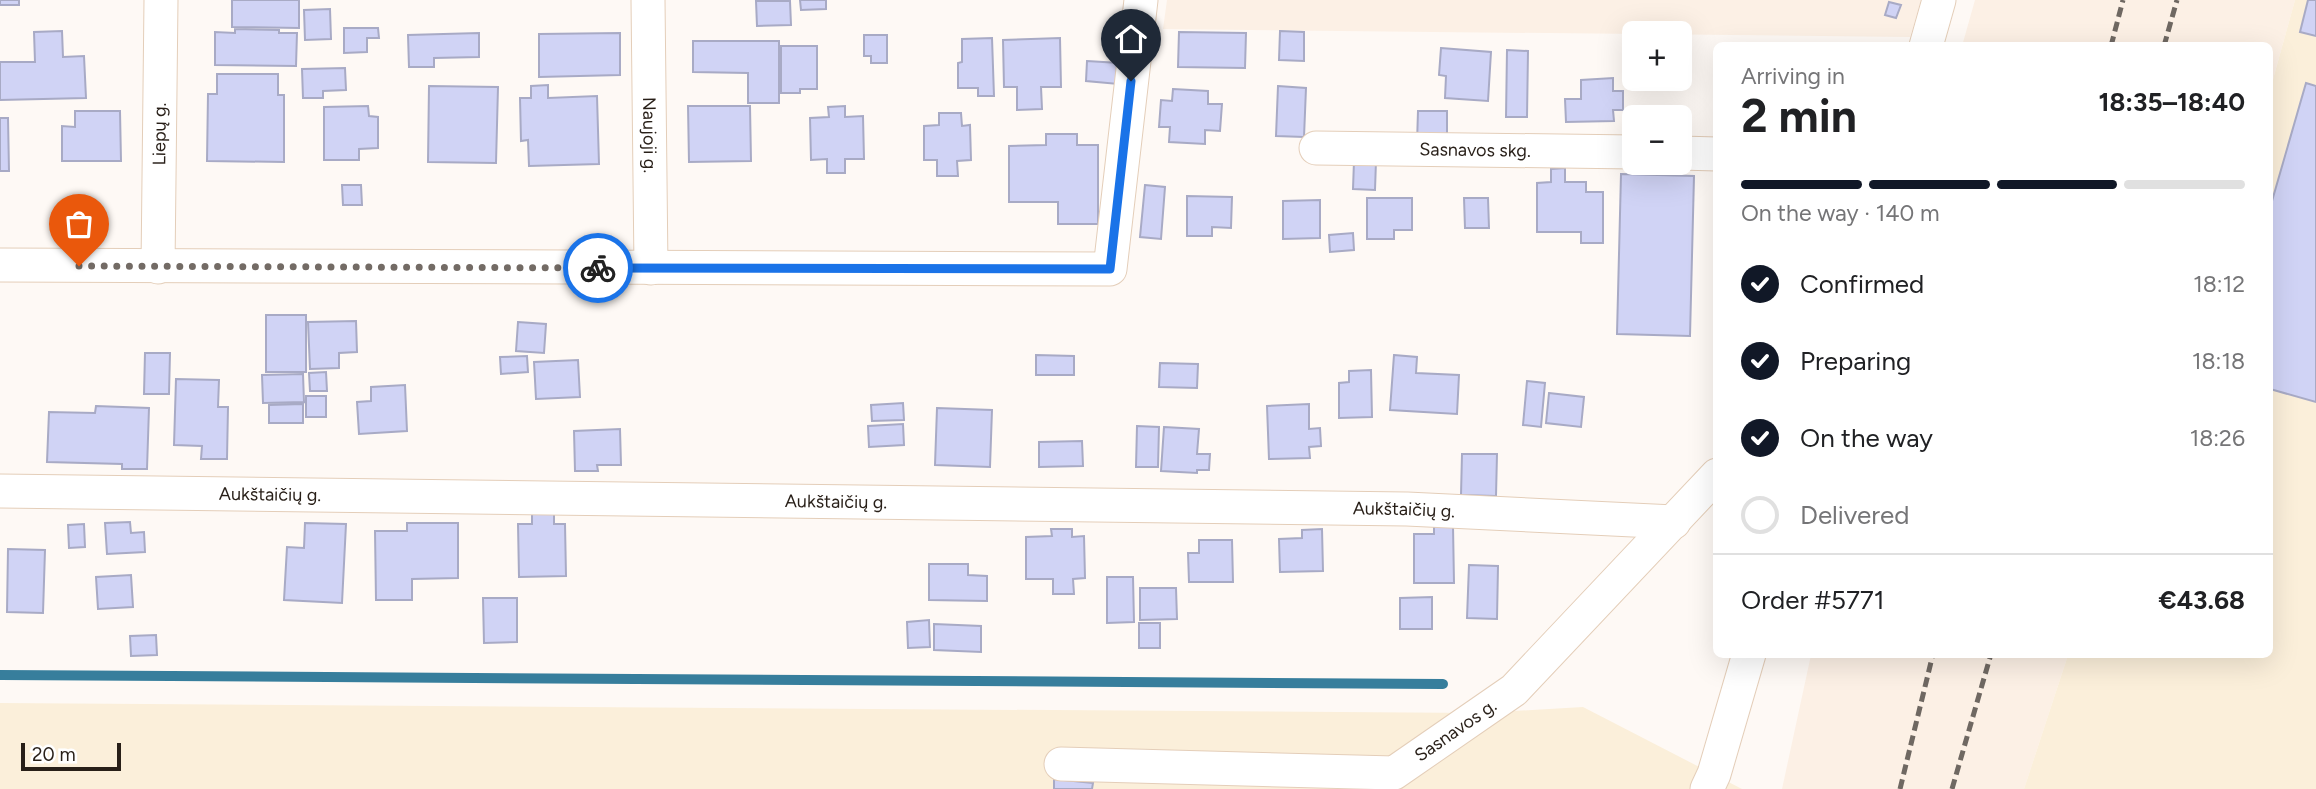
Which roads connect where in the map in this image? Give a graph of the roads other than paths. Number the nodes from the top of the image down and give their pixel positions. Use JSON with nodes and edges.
{"nodes":[{"id":1,"x":161,"y":0,"type":"edge"},
{"id":2,"x":648,"y":0,"type":"edge"},
{"id":3,"x":1140,"y":0,"type":"edge"},
{"id":4,"x":1938,"y":0,"type":"edge"},
{"id":5,"x":1927,"y":42,"type":"edge"},
{"id":6,"x":1316,"y":148,"type":"dead end"},
{"id":7,"x":1622,"y":152,"type":"edge"},
{"id":8,"x":1692,"y":153,"type":"edge"},
{"id":9,"x":1713,"y":153,"type":"edge"},
{"id":10,"x":0,"y":265,"type":"edge"},
{"id":11,"x":158,"y":267,"type":"junction"},
{"id":12,"x":650,"y":268,"type":"junction"},
{"id":13,"x":1713,"y":479,"type":"edge"},
{"id":14,"x":0,"y":491,"type":"edge"},
{"id":15,"x":1674,"y":522,"type":"junction"},
{"id":16,"x":1748,"y":658,"type":"edge"},
{"id":17,"x":1060,"y":764,"type":"dead end"},
{"id":18,"x":1707,"y":789,"type":"edge"}],
"edges":[{"from":1,"to":11,"type":"street","name":"Liepų g."},
{"from":2,"to":12,"type":"street","name":"Naujoji g."},
{"from":3,"to":12,"type":"street"},
{"from":4,"to":5,"type":"street"},
{"from":6,"to":7,"type":"street","name":"Sasnavos skg."},
{"from":8,"to":9,"type":"street"},
{"from":10,"to":11,"type":"street"},
{"from":11,"to":12,"type":"street"},
{"from":13,"to":15,"type":"street","name":"Sasnavos g."},
{"from":14,"to":15,"type":"street","name":"Aukštaičių g."},
{"from":15,"to":17,"type":"street","name":"Sasnavos g."},
{"from":16,"to":18,"type":"street"}]}
